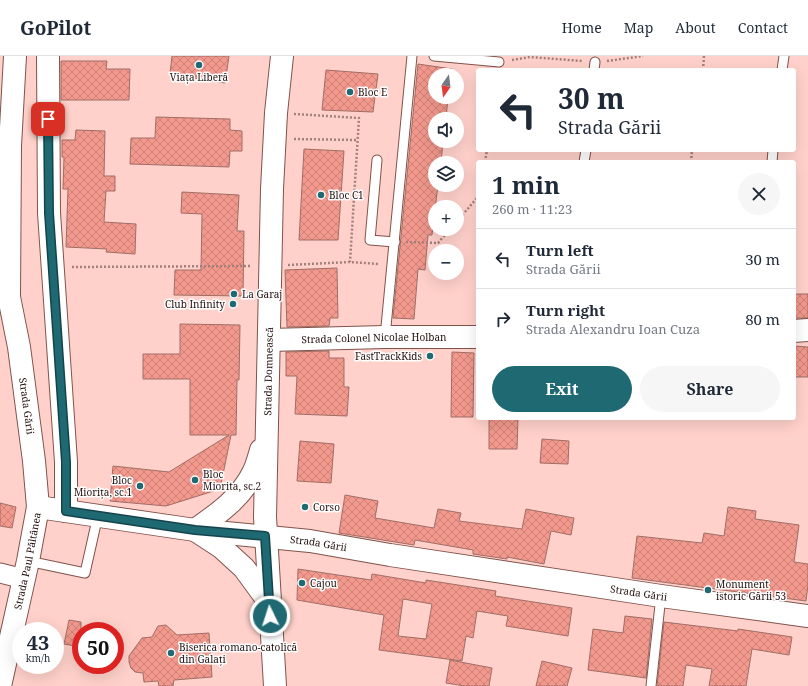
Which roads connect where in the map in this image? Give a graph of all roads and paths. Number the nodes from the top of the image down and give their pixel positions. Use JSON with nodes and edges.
{"nodes":[{"id":1,"x":15,"y":56,"type":"edge"},
{"id":2,"x":48,"y":56,"type":"edge"},
{"id":3,"x":282,"y":56,"type":"edge"},
{"id":4,"x":412,"y":56,"type":"edge"},
{"id":5,"x":434,"y":56,"type":"edge"},
{"id":6,"x":643,"y":56,"type":"edge"},
{"id":7,"x":704,"y":56,"type":"edge"},
{"id":8,"x":784,"y":56,"type":"edge"},
{"id":9,"x":499,"y":62,"type":"joint"},
{"id":10,"x":594,"y":66,"type":"edge"},
{"id":11,"x":702,"y":68,"type":"edge"},
{"id":12,"x":782,"y":68,"type":"edge"},
{"id":13,"x":276,"y":113,"type":"junction"},
{"id":14,"x":275,"y":139,"type":"junction"},
{"id":15,"x":358,"y":140,"type":"junction"},
{"id":16,"x":377,"y":160,"type":"dead end"},
{"id":17,"x":476,"y":199,"type":"edge"},
{"id":18,"x":464,"y":213,"type":"edge"},
{"id":19,"x":444,"y":236,"type":"edge"},
{"id":20,"x":395,"y":242,"type":"junction"},
{"id":21,"x":350,"y":262,"type":"junction"},
{"id":22,"x":392,"y":265,"type":"junction"},
{"id":23,"x":269,"y":266,"type":"junction"},
{"id":24,"x":52,"y":267,"type":"junction"},
{"id":25,"x":4,"y":295,"type":"edge"},
{"id":26,"x":796,"y":330,"type":"edge"},
{"id":27,"x":808,"y":330,"type":"edge"},
{"id":28,"x":386,"y":337,"type":"junction"},
{"id":29,"x":476,"y":337,"type":"edge"},
{"id":30,"x":269,"y":340,"type":"junction"},
{"id":31,"x":267,"y":430,"type":"junction"},
{"id":32,"x":38,"y":507,"type":"junction"},
{"id":33,"x":66,"y":511,"type":"junction"},
{"id":34,"x":98,"y":515,"type":"junction"},
{"id":35,"x":195,"y":530,"type":"junction"},
{"id":36,"x":265,"y":536,"type":"junction"},
{"id":37,"x":26,"y":570,"type":"junction"},
{"id":38,"x":0,"y":573,"type":"edge"},
{"id":39,"x":661,"y":596,"type":"junction"},
{"id":40,"x":269,"y":602,"type":"junction"},
{"id":41,"x":808,"y":616,"type":"edge"},
{"id":42,"x":1,"y":680,"type":"edge"},
{"id":43,"x":275,"y":686,"type":"edge"},
{"id":44,"x":651,"y":686,"type":"edge"}],
"edges":[{"from":1,"to":25,"type":"main road","name":"Strada Gării"},
{"from":2,"to":24,"type":"main road"},
{"from":3,"to":13,"type":"main road","name":"Strada Domnească"},
{"from":4,"to":20,"type":"lane"},
{"from":5,"to":9,"type":"lane"},
{"from":6,"to":10,"type":"path"},
{"from":7,"to":11,"type":"path"},
{"from":8,"to":12,"type":"lane"},
{"from":9,"to":10,"type":"path"},
{"from":13,"to":14,"type":"main road","name":"Strada Domnească"},
{"from":13,"to":15,"type":"path"},
{"from":14,"to":15,"type":"path"},
{"from":14,"to":23,"type":"main road","name":"Strada Domnească"},
{"from":15,"to":21,"type":"path"},
{"from":16,"to":20,"type":"lane"},
{"from":17,"to":18,"type":"path"},
{"from":19,"to":20,"type":"path"},
{"from":20,"to":22,"type":"lane"},
{"from":21,"to":22,"type":"path"},
{"from":21,"to":23,"type":"path"},
{"from":22,"to":28,"type":"lane"},
{"from":23,"to":24,"type":"path"},
{"from":23,"to":30,"type":"main road","name":"Strada Domnească"},
{"from":24,"to":33,"type":"main road"},
{"from":25,"to":32,"type":"main road","name":"Strada Gării"},
{"from":26,"to":27,"type":"main road"},
{"from":28,"to":29,"type":"main road","name":"Strada Colonel Nicolae Holban"},
{"from":28,"to":30,"type":"main road","name":"Strada Colonel Nicolae Holban"},
{"from":30,"to":31,"type":"main road","name":"Strada Domnească"},
{"from":31,"to":35,"type":"main road"},
{"from":31,"to":36,"type":"main road","name":"Strada Domnească"},
{"from":32,"to":33,"type":"main road","name":"Strada Gării"},
{"from":32,"to":37,"type":"main road","name":"Strada Paul Păltânea"},
{"from":33,"to":34,"type":"main road","name":"Strada Gării"},
{"from":34,"to":35,"type":"main road","name":"Strada Gării"},
{"from":34,"to":37,"type":"lane"},
{"from":35,"to":36,"type":"main road","name":"Strada Gării"},
{"from":35,"to":40,"type":"main road"},
{"from":36,"to":39,"type":"main road","name":"Strada Gării"},
{"from":36,"to":40,"type":"main road","name":"Strada Domnească"},
{"from":37,"to":38,"type":"street"},
{"from":37,"to":42,"type":"main road","name":"Strada Paul Păltânea"},
{"from":39,"to":41,"type":"main road","name":"Strada Gării"},
{"from":39,"to":44,"type":"lane"},
{"from":40,"to":43,"type":"main road","name":"Strada Domnească"}]}
